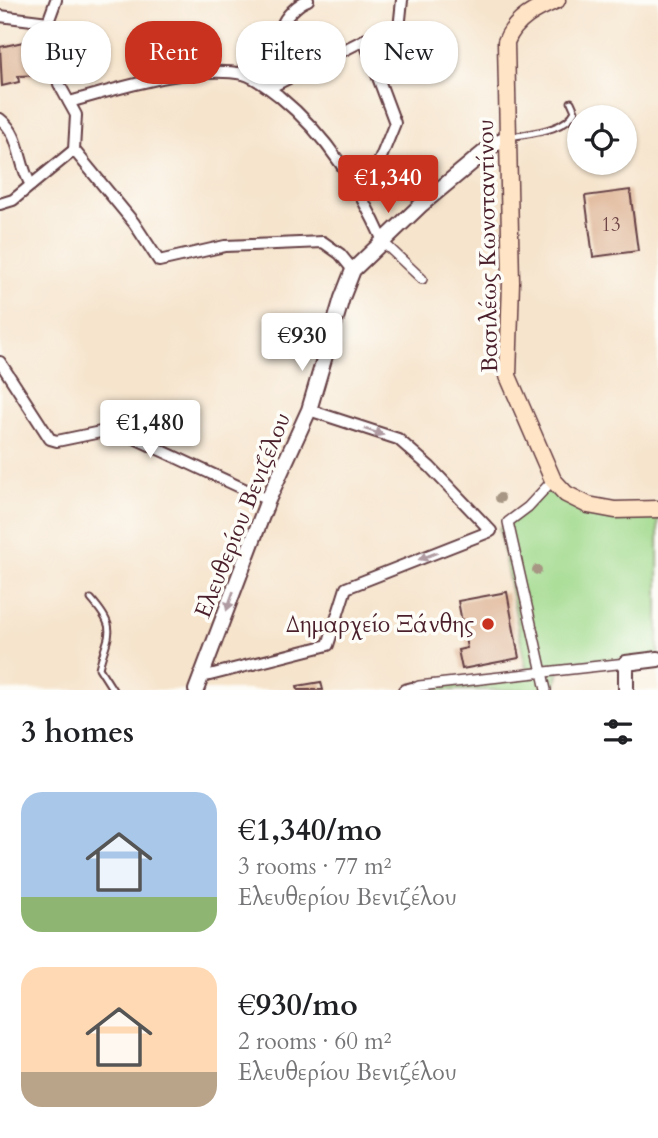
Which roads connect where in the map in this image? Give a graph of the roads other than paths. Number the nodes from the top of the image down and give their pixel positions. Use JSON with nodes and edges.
{"nodes":[{"id":1,"x":56,"y":0,"type":"edge"},
{"id":2,"x":308,"y":0,"type":"edge"},
{"id":3,"x":402,"y":0,"type":"edge"},
{"id":4,"x":546,"y":2,"type":"edge"},
{"id":5,"x":0,"y":16,"type":"edge"},
{"id":6,"x":40,"y":21,"type":"edge"},
{"id":7,"x":48,"y":21,"type":"edge"},
{"id":8,"x":286,"y":21,"type":"edge"},
{"id":9,"x":400,"y":21,"type":"edge"},
{"id":10,"x":360,"y":42,"type":"edge"},
{"id":11,"x":236,"y":74,"type":"edge"},
{"id":12,"x":59,"y":84,"type":"edge"},
{"id":13,"x":262,"y":84,"type":"edge"},
{"id":14,"x":381,"y":84,"type":"edge"},
{"id":15,"x":269,"y":88,"type":"junction"},
{"id":16,"x":69,"y":102,"type":"junction"},
{"id":17,"x":572,"y":102,"type":"dead end"},
{"id":18,"x":0,"y":119,"type":"edge"},
{"id":19,"x":508,"y":138,"type":"junction"},
{"id":20,"x":74,"y":150,"type":"junction"},
{"id":21,"x":31,"y":184,"type":"junction"},
{"id":22,"x":364,"y":199,"type":"junction"},
{"id":23,"x":0,"y":204,"type":"edge"},
{"id":24,"x":384,"y":243,"type":"junction"},
{"id":25,"x":354,"y":270,"type":"junction"},
{"id":26,"x":422,"y":279,"type":"dead end"},
{"id":27,"x":1,"y":367,"type":"edge"},
{"id":28,"x":144,"y":408,"type":"dead end"},
{"id":29,"x":309,"y":411,"type":"junction"},
{"id":30,"x":158,"y":447,"type":"junction"},
{"id":31,"x":553,"y":480,"type":"junction"},
{"id":32,"x":268,"y":500,"type":"junction"},
{"id":33,"x":658,"y":509,"type":"edge"},
{"id":34,"x":508,"y":522,"type":"junction"},
{"id":35,"x":491,"y":531,"type":"junction"},
{"id":36,"x":90,"y":599,"type":"dead end"},
{"id":37,"x":658,"y":659,"type":"edge"},
{"id":38,"x":626,"y":663,"type":"junction"},
{"id":39,"x":543,"y":671,"type":"junction"},
{"id":40,"x":199,"y":683,"type":"edge"},
{"id":41,"x":409,"y":689,"type":"edge"},
{"id":42,"x":114,"y":690,"type":"edge"},
{"id":43,"x":546,"y":690,"type":"edge"},
{"id":44,"x":626,"y":690,"type":"edge"}],
"edges":[{"from":1,"to":7,"type":"street"},
{"from":2,"to":8,"type":"street"},
{"from":3,"to":9,"type":"street"},
{"from":4,"to":19,"type":"main road","name":"Βασιλέως Κωνσταντίνου"},
{"from":5,"to":6,"type":"street"},
{"from":10,"to":15,"type":"street"},
{"from":11,"to":16,"type":"street"},
{"from":12,"to":16,"type":"street"},
{"from":13,"to":15,"type":"street"},
{"from":14,"to":22,"type":"street"},
{"from":15,"to":22,"type":"street"},
{"from":16,"to":20,"type":"street"},
{"from":17,"to":19,"type":"lane"},
{"from":18,"to":21,"type":"street"},
{"from":19,"to":24,"type":"street","name":"Ελευθερίου Βενιζέλου"},
{"from":19,"to":31,"type":"main road","name":"Βασιλέως Κωνσταντίνου"},
{"from":20,"to":21,"type":"street"},
{"from":20,"to":25,"type":"street"},
{"from":21,"to":23,"type":"street"},
{"from":22,"to":24,"type":"street"},
{"from":24,"to":25,"type":"street","name":"Ελευθερίου Βενιζέλου"},
{"from":24,"to":26,"type":"street"},
{"from":25,"to":29,"type":"street","name":"Ελευθερίου Βενιζέλου"},
{"from":27,"to":30,"type":"street"},
{"from":28,"to":30,"type":"lane"},
{"from":29,"to":32,"type":"street","name":"Ελευθερίου Βενιζέλου"},
{"from":29,"to":35,"type":"street","one_way":true},
{"from":30,"to":32,"type":"street"},
{"from":31,"to":33,"type":"main road","name":"Βασιλέως Κωνσταντίνου"},
{"from":31,"to":34,"type":"street"},
{"from":32,"to":40,"type":"street","name":"Ελευθερίου Βενιζέλου","one_way":true},
{"from":34,"to":35,"type":"street"},
{"from":34,"to":39,"type":"street"},
{"from":35,"to":40,"type":"street","one_way":true},
{"from":36,"to":42,"type":"lane"},
{"from":37,"to":38,"type":"street"},
{"from":38,"to":39,"type":"street"},
{"from":38,"to":44,"type":"street"},
{"from":39,"to":41,"type":"street"},
{"from":39,"to":43,"type":"street"}]}
